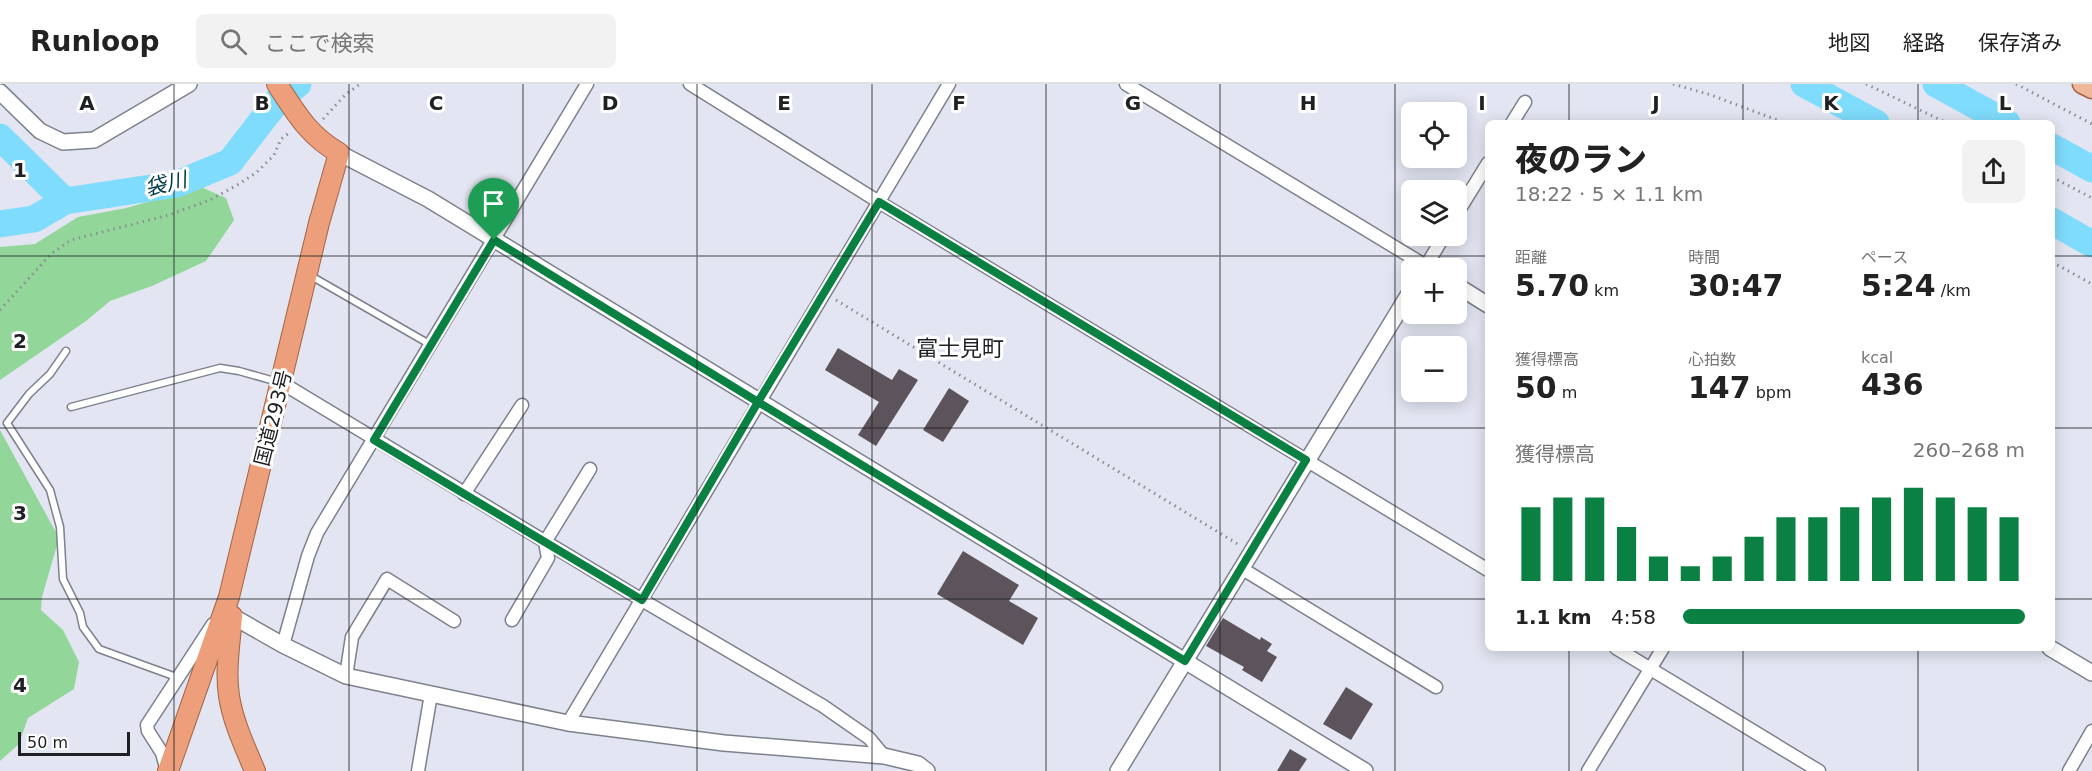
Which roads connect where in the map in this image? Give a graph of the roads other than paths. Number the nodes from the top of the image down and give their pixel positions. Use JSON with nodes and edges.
{"nodes":[{"id":1,"x":189,"y":84,"type":"edge"},
{"id":2,"x":277,"y":84,"type":"edge"},
{"id":3,"x":587,"y":84,"type":"edge"},
{"id":4,"x":690,"y":84,"type":"edge"},
{"id":5,"x":950,"y":84,"type":"edge"},
{"id":6,"x":1126,"y":84,"type":"edge"},
{"id":7,"x":2082,"y":84,"type":"edge"},
{"id":8,"x":2092,"y":89,"type":"edge"},
{"id":9,"x":0,"y":92,"type":"edge"},
{"id":10,"x":1525,"y":102,"type":"dead end"},
{"id":11,"x":1514,"y":120,"type":"edge"},
{"id":12,"x":339,"y":153,"type":"junction"},
{"id":13,"x":1485,"y":168,"type":"edge"},
{"id":14,"x":1467,"y":197,"type":"edge"},
{"id":15,"x":879,"y":202,"type":"junction"},
{"id":16,"x":494,"y":240,"type":"junction"},
{"id":17,"x":1411,"y":258,"type":"edge"},
{"id":18,"x":307,"y":275,"type":"junction"},
{"id":19,"x":1467,"y":292,"type":"edge"},
{"id":20,"x":1485,"y":303,"type":"edge"},
{"id":21,"x":1401,"y":307,"type":"edge"},
{"id":22,"x":431,"y":345,"type":"junction"},
{"id":23,"x":66,"y":351,"type":"dead end"},
{"id":24,"x":282,"y":383,"type":"junction"},
{"id":25,"x":758,"y":402,"type":"junction"},
{"id":26,"x":522,"y":405,"type":"dead end"},
{"id":27,"x":71,"y":407,"type":"dead end"},
{"id":28,"x":374,"y":440,"type":"junction"},
{"id":29,"x":1306,"y":460,"type":"junction"},
{"id":30,"x":590,"y":469,"type":"dead end"},
{"id":31,"x":464,"y":494,"type":"junction"},
{"id":32,"x":544,"y":542,"type":"junction"},
{"id":33,"x":1241,"y":568,"type":"junction"},
{"id":34,"x":1485,"y":568,"type":"edge"},
{"id":35,"x":642,"y":600,"type":"junction"},
{"id":36,"x":229,"y":609,"type":"junction"},
{"id":37,"x":512,"y":620,"type":"dead end"},
{"id":38,"x":454,"y":621,"type":"dead end"},
{"id":39,"x":283,"y":645,"type":"junction"},
{"id":40,"x":1621,"y":651,"type":"edge"},
{"id":41,"x":1661,"y":651,"type":"edge"},
{"id":42,"x":2055,"y":651,"type":"edge"},
{"id":43,"x":1185,"y":661,"type":"junction"},
{"id":44,"x":1650,"y":669,"type":"junction"},
{"id":45,"x":2092,"y":673,"type":"edge"},
{"id":46,"x":346,"y":676,"type":"junction"},
{"id":47,"x":180,"y":678,"type":"junction"},
{"id":48,"x":1436,"y":687,"type":"dead end"},
{"id":49,"x":431,"y":694,"type":"junction"},
{"id":50,"x":568,"y":723,"type":"junction"},
{"id":51,"x":2092,"y":731,"type":"edge"},
{"id":52,"x":884,"y":756,"type":"junction"},
{"id":53,"x":168,"y":771,"type":"edge"},
{"id":54,"x":255,"y":771,"type":"edge"},
{"id":55,"x":418,"y":771,"type":"edge"},
{"id":56,"x":927,"y":771,"type":"edge"},
{"id":57,"x":1118,"y":771,"type":"edge"},
{"id":58,"x":1365,"y":771,"type":"edge"},
{"id":59,"x":1588,"y":771,"type":"edge"},
{"id":60,"x":1819,"y":771,"type":"edge"},
{"id":61,"x":2068,"y":771,"type":"edge"}],
"edges":[{"from":1,"to":9,"type":"street"},
{"from":2,"to":12,"type":"highway"},
{"from":3,"to":16,"type":"street"},
{"from":4,"to":15,"type":"street"},
{"from":5,"to":15,"type":"street"},
{"from":6,"to":17,"type":"street"},
{"from":7,"to":8,"type":"main road"},
{"from":10,"to":11,"type":"street"},
{"from":12,"to":16,"type":"street"},
{"from":12,"to":18,"type":"highway","name":"国道293号"},
{"from":13,"to":14,"type":"street"},
{"from":15,"to":25,"type":"street"},
{"from":15,"to":29,"type":"street"},
{"from":16,"to":22,"type":"street"},
{"from":16,"to":25,"type":"street"},
{"from":18,"to":22,"type":"lane"},
{"from":18,"to":24,"type":"highway","name":"国道293号"},
{"from":19,"to":20,"type":"street"},
{"from":21,"to":29,"type":"street"},
{"from":22,"to":28,"type":"street"},
{"from":23,"to":47,"type":"lane"},
{"from":24,"to":27,"type":"lane"},
{"from":24,"to":28,"type":"street"},
{"from":24,"to":36,"type":"highway","name":"国道293号"},
{"from":25,"to":35,"type":"street"},
{"from":25,"to":43,"type":"street"},
{"from":26,"to":31,"type":"street"},
{"from":28,"to":31,"type":"street"},
{"from":28,"to":39,"type":"street"},
{"from":29,"to":33,"type":"street"},
{"from":29,"to":34,"type":"street"},
{"from":30,"to":32,"type":"street"},
{"from":31,"to":32,"type":"street"},
{"from":32,"to":35,"type":"street"},
{"from":32,"to":37,"type":"street"},
{"from":33,"to":43,"type":"street"},
{"from":33,"to":48,"type":"street"},
{"from":35,"to":50,"type":"street"},
{"from":35,"to":52,"type":"street"},
{"from":36,"to":39,"type":"street"},
{"from":36,"to":47,"type":"street"},
{"from":36,"to":53,"type":"highway","name":"国道293号"},
{"from":36,"to":54,"type":"highway","name":"国道293号"},
{"from":38,"to":46,"type":"street"},
{"from":39,"to":46,"type":"street"},
{"from":40,"to":44,"type":"street"},
{"from":41,"to":44,"type":"street"},
{"from":42,"to":45,"type":"street"},
{"from":43,"to":57,"type":"street"},
{"from":43,"to":58,"type":"street"},
{"from":44,"to":59,"type":"street"},
{"from":44,"to":60,"type":"street"},
{"from":46,"to":49,"type":"street"},
{"from":47,"to":53,"type":"street"},
{"from":49,"to":50,"type":"street"},
{"from":49,"to":55,"type":"street"},
{"from":50,"to":52,"type":"street"},
{"from":51,"to":61,"type":"street"},
{"from":52,"to":56,"type":"street"}]}
